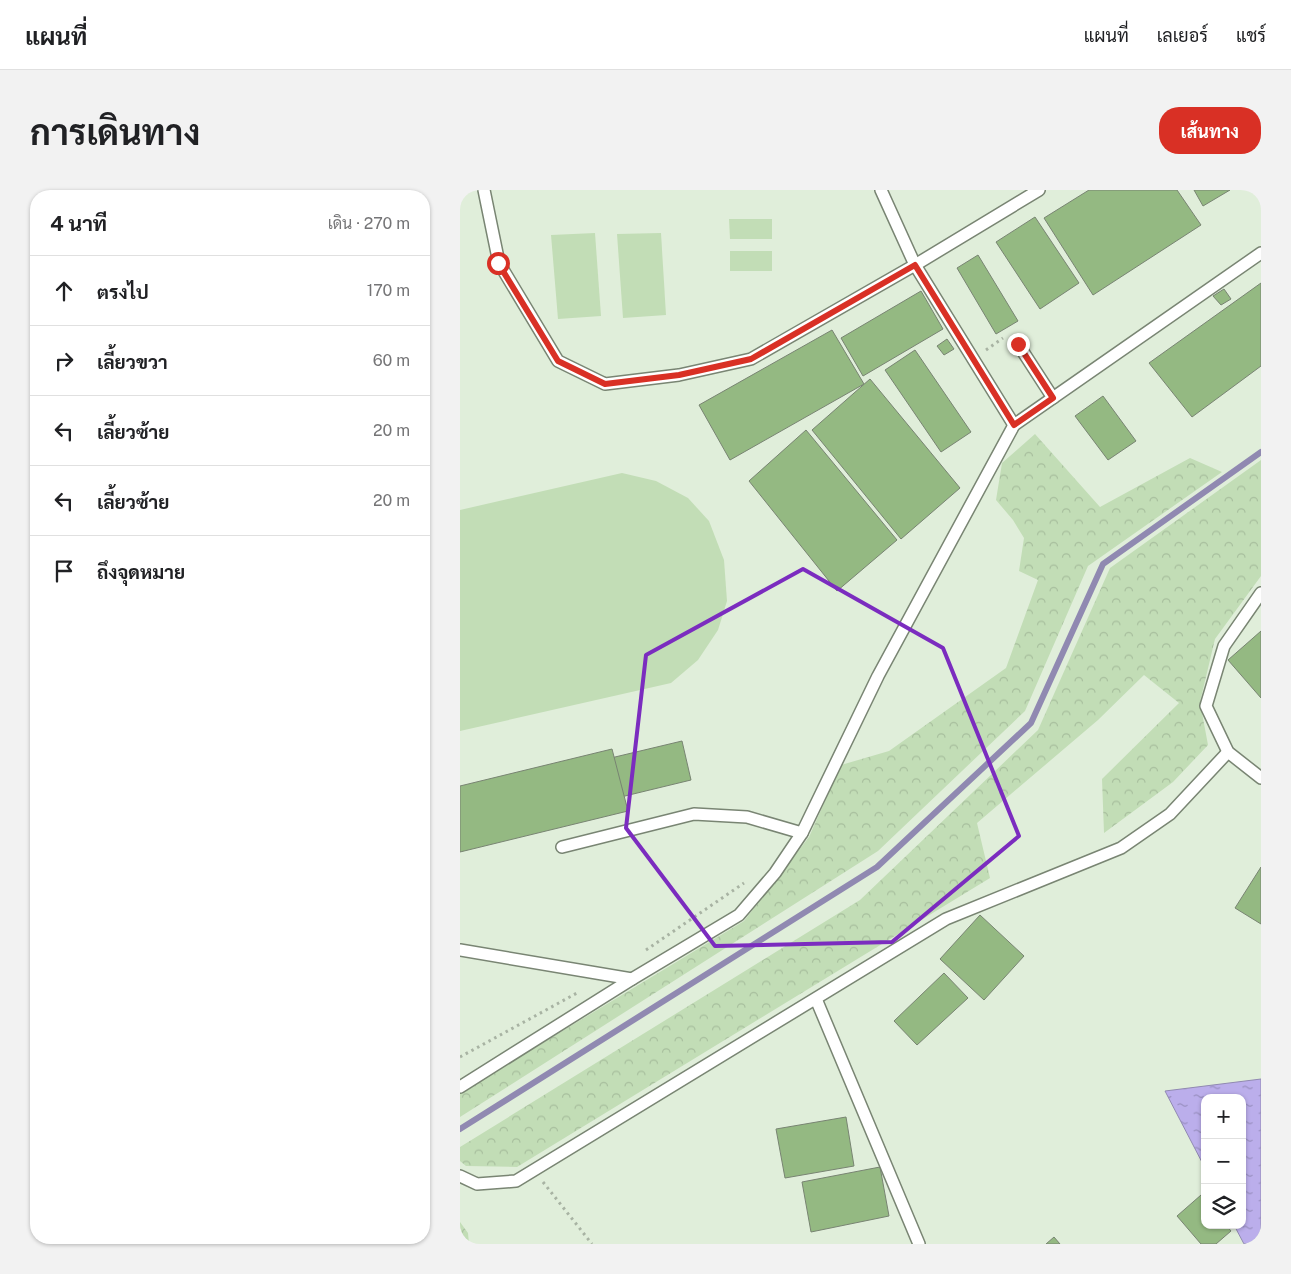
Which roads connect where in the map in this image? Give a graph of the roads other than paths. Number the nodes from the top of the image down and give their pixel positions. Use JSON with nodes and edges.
{"nodes":[{"id":1,"x":484,"y":190,"type":"edge"},
{"id":2,"x":881,"y":190,"type":"edge"},
{"id":3,"x":1040,"y":190,"type":"edge"},
{"id":4,"x":1261,"y":253,"type":"edge"},
{"id":5,"x":915,"y":265,"type":"junction"},
{"id":6,"x":1018,"y":344,"type":"dead end"},
{"id":7,"x":1053,"y":398,"type":"junction"},
{"id":8,"x":1014,"y":425,"type":"junction"},
{"id":9,"x":1261,"y":593,"type":"edge"},
{"id":10,"x":1228,"y":752,"type":"junction"},
{"id":11,"x":1261,"y":778,"type":"edge"},
{"id":12,"x":802,"y":833,"type":"junction"},
{"id":13,"x":562,"y":847,"type":"dead end"},
{"id":14,"x":460,"y":950,"type":"edge"},
{"id":15,"x":632,"y":979,"type":"junction"},
{"id":16,"x":816,"y":999,"type":"junction"},
{"id":17,"x":460,"y":1087,"type":"edge"},
{"id":18,"x":460,"y":1176,"type":"edge"},
{"id":19,"x":919,"y":1244,"type":"edge"}],
"edges":[{"from":1,"to":5,"type":"lane"},
{"from":2,"to":5,"type":"lane"},
{"from":3,"to":5,"type":"lane"},
{"from":4,"to":7,"type":"lane"},
{"from":5,"to":8,"type":"lane"},
{"from":6,"to":7,"type":"lane"},
{"from":7,"to":8,"type":"lane"},
{"from":8,"to":12,"type":"lane"},
{"from":9,"to":10,"type":"lane"},
{"from":10,"to":11,"type":"lane"},
{"from":10,"to":16,"type":"lane"},
{"from":12,"to":13,"type":"lane"},
{"from":12,"to":15,"type":"lane"},
{"from":14,"to":15,"type":"lane"},
{"from":15,"to":17,"type":"lane"},
{"from":16,"to":18,"type":"lane"},
{"from":16,"to":19,"type":"lane"}]}
